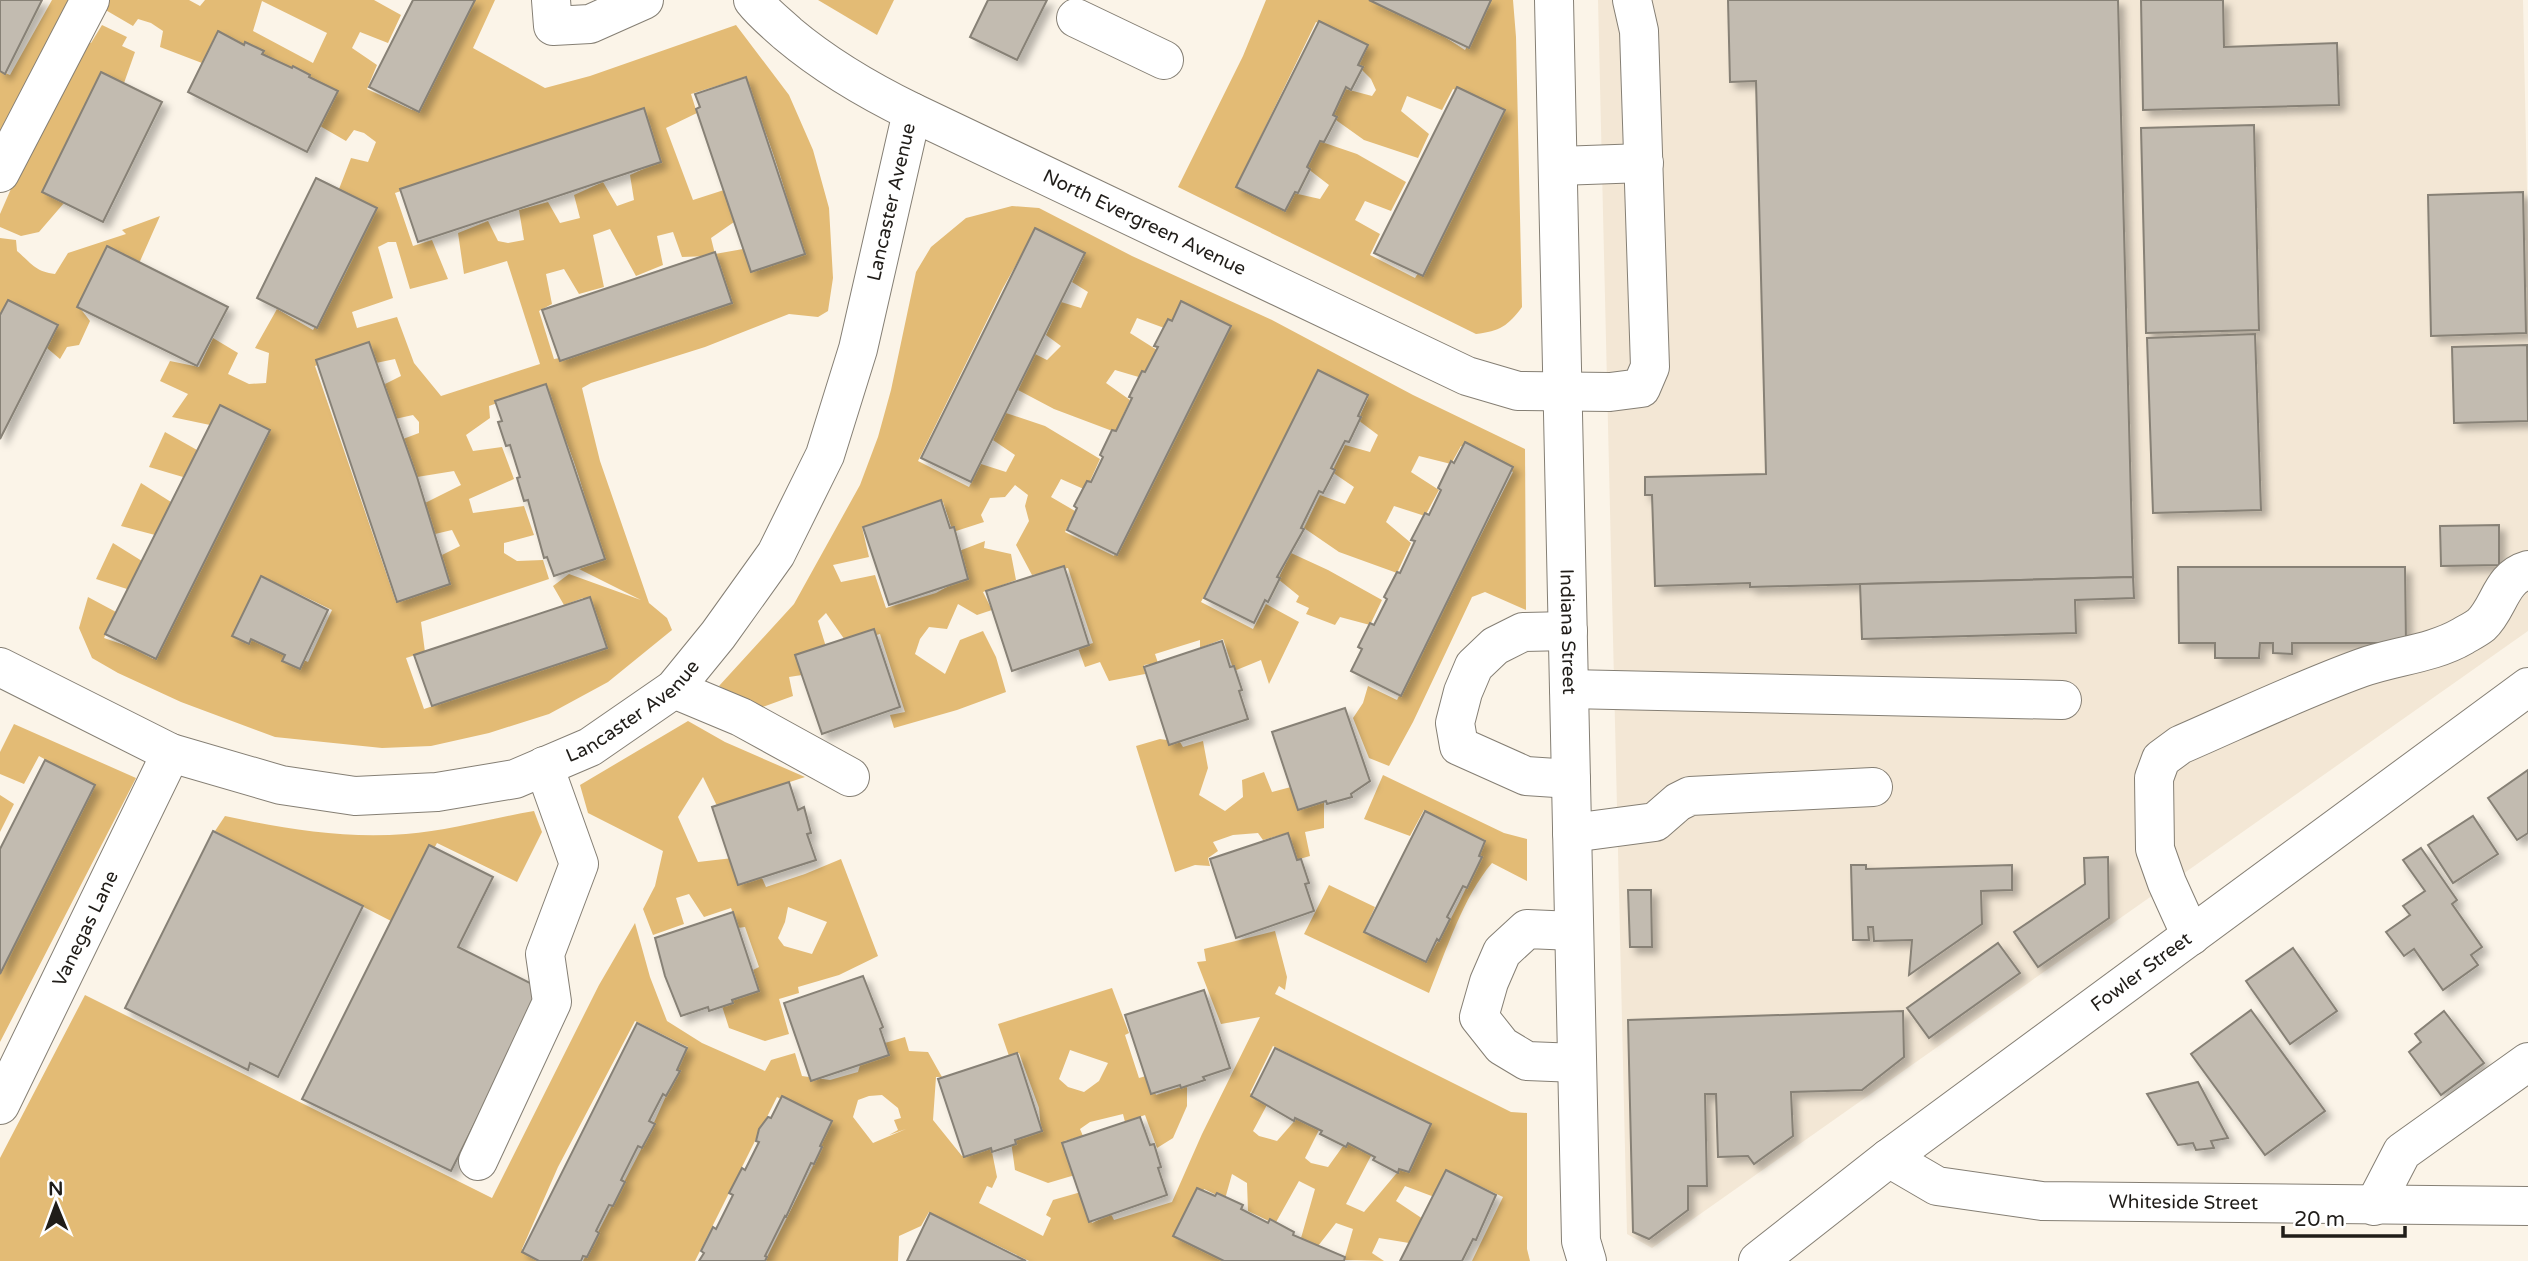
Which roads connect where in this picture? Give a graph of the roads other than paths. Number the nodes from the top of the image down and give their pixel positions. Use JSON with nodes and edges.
{"nodes":[{"id":1,"x":90,"y":0,"type":"edge"},
{"id":2,"x":551,"y":0,"type":"edge"},
{"id":3,"x":644,"y":0,"type":"edge"},
{"id":4,"x":753,"y":0,"type":"edge"},
{"id":5,"x":1554,"y":0,"type":"edge"},
{"id":6,"x":1632,"y":0,"type":"edge"},
{"id":7,"x":1076,"y":18,"type":"dead end"},
{"id":8,"x":1164,"y":60,"type":"dead end"},
{"id":9,"x":912,"y":112,"type":"junction"},
{"id":10,"x":1644,"y":163,"type":"junction"},
{"id":11,"x":1558,"y":166,"type":"junction"},
{"id":12,"x":0,"y":173,"type":"edge"},
{"id":13,"x":1562,"y":392,"type":"junction"},
{"id":14,"x":2528,"y":570,"type":"edge"},
{"id":15,"x":1568,"y":631,"type":"junction"},
{"id":16,"x":0,"y":667,"type":"edge"},
{"id":17,"x":2528,"y":687,"type":"edge"},
{"id":18,"x":674,"y":689,"type":"junction"},
{"id":19,"x":1569,"y":689,"type":"junction"},
{"id":20,"x":2063,"y":700,"type":"dead end"},
{"id":21,"x":171,"y":753,"type":"junction"},
{"id":22,"x":544,"y":766,"type":"junction"},
{"id":23,"x":850,"y":777,"type":"dead end"},
{"id":24,"x":1571,"y":779,"type":"junction"},
{"id":25,"x":1873,"y":788,"type":"dead end"},
{"id":26,"x":1572,"y":833,"type":"junction"},
{"id":27,"x":1574,"y":931,"type":"junction"},
{"id":28,"x":2191,"y":936,"type":"junction"},
{"id":29,"x":2528,"y":1062,"type":"edge"},
{"id":30,"x":1577,"y":1063,"type":"junction"},
{"id":31,"x":0,"y":1105,"type":"edge"},
{"id":32,"x":1889,"y":1158,"type":"junction"},
{"id":33,"x":478,"y":1161,"type":"dead end"},
{"id":34,"x":2374,"y":1206,"type":"junction"},
{"id":35,"x":2528,"y":1206,"type":"edge"},
{"id":36,"x":1587,"y":1261,"type":"edge"},
{"id":37,"x":1758,"y":1261,"type":"edge"}],
"edges":[{"from":1,"to":12,"type":"street"},
{"from":2,"to":3,"type":"street"},
{"from":4,"to":9,"type":"street","name":"North Evergreen Avenue"},
{"from":5,"to":11,"type":"street","name":"Indiana Street"},
{"from":6,"to":10,"type":"street"},
{"from":7,"to":8,"type":"street"},
{"from":9,"to":13,"type":"street","name":"North Evergreen Avenue"},
{"from":9,"to":18,"type":"street","name":"Lancaster Avenue"},
{"from":10,"to":11,"type":"street"},
{"from":10,"to":13,"type":"street","name":"North Evergreen Avenue"},
{"from":11,"to":13,"type":"street","name":"Indiana Street"},
{"from":13,"to":15,"type":"street","name":"Indiana Street"},
{"from":14,"to":28,"type":"street"},
{"from":15,"to":19,"type":"street","name":"Indiana Street"},
{"from":15,"to":24,"type":"street"},
{"from":16,"to":21,"type":"street","name":"Lancaster Avenue"},
{"from":17,"to":28,"type":"street","name":"Fowler Street"},
{"from":18,"to":22,"type":"street","name":"Lancaster Avenue"},
{"from":18,"to":23,"type":"street"},
{"from":19,"to":20,"type":"street"},
{"from":19,"to":24,"type":"street","name":"Indiana Street"},
{"from":21,"to":22,"type":"street","name":"Lancaster Avenue"},
{"from":21,"to":31,"type":"street","name":"Vanegas Lane"},
{"from":22,"to":33,"type":"street"},
{"from":24,"to":26,"type":"street","name":"Indiana Street"},
{"from":25,"to":26,"type":"street"},
{"from":26,"to":27,"type":"street","name":"Indiana Street"},
{"from":27,"to":30,"type":"street","name":"Indiana Street"},
{"from":27,"to":30,"type":"street"},
{"from":28,"to":32,"type":"street","name":"Fowler Street"},
{"from":29,"to":34,"type":"street"},
{"from":30,"to":36,"type":"street","name":"Indiana Street"},
{"from":32,"to":34,"type":"street","name":"Whiteside Street"},
{"from":32,"to":37,"type":"street","name":"Fowler Street"},
{"from":34,"to":35,"type":"street","name":"Whiteside Street"}]}
